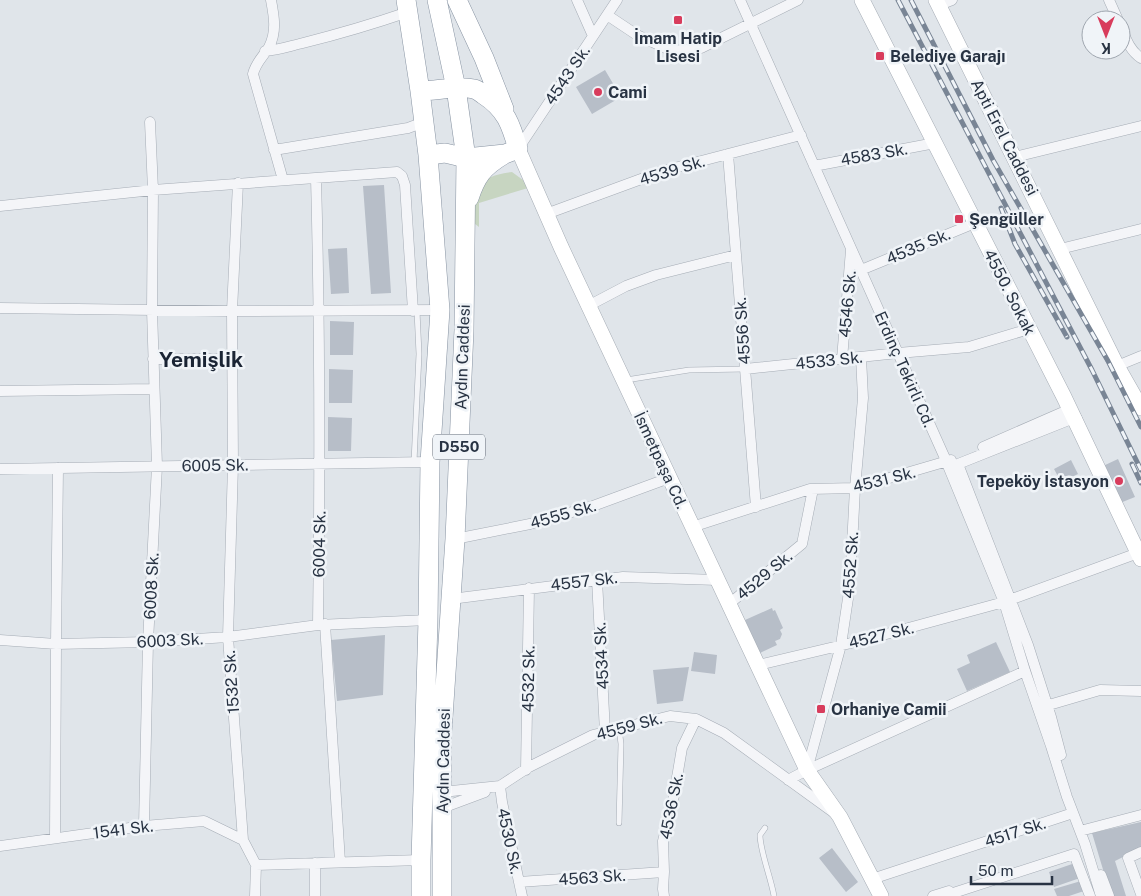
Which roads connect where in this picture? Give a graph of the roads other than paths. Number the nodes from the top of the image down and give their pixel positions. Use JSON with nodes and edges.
{"nodes":[{"id":1,"x":271,"y":0,"type":"edge"},
{"id":2,"x":438,"y":0,"type":"edge"},
{"id":3,"x":458,"y":0,"type":"edge"},
{"id":4,"x":577,"y":0,"type":"edge"},
{"id":5,"x":617,"y":0,"type":"edge"},
{"id":6,"x":740,"y":0,"type":"edge"},
{"id":7,"x":798,"y":0,"type":"edge"},
{"id":8,"x":862,"y":0,"type":"edge"},
{"id":9,"x":943,"y":2,"type":"edge"},
{"id":10,"x":407,"y":6,"type":"edge"},
{"id":11,"x":607,"y":15,"type":"junction"},
{"id":12,"x":750,"y":23,"type":"junction"},
{"id":13,"x":593,"y":36,"type":"junction"},
{"id":14,"x":1131,"y":47,"type":"edge"},
{"id":15,"x":266,"y":51,"type":"junction"},
{"id":16,"x":1141,"y":58,"type":"edge"},
{"id":17,"x":456,"y":88,"type":"junction"},
{"id":18,"x":420,"y":91,"type":"junction"},
{"id":19,"x":150,"y":122,"type":"dead end"},
{"id":20,"x":424,"y":122,"type":"junction"},
{"id":21,"x":511,"y":126,"type":"junction"},
{"id":22,"x":1141,"y":126,"type":"edge"},
{"id":23,"x":801,"y":135,"type":"junction"},
{"id":24,"x":935,"y":143,"type":"junction"},
{"id":25,"x":274,"y":150,"type":"junction"},
{"id":26,"x":511,"y":151,"type":"junction"},
{"id":27,"x":728,"y":154,"type":"junction"},
{"id":28,"x":428,"y":155,"type":"junction"},
{"id":29,"x":1015,"y":157,"type":"junction"},
{"id":30,"x":466,"y":158,"type":"junction"},
{"id":31,"x":814,"y":166,"type":"junction"},
{"id":32,"x":316,"y":178,"type":"junction"},
{"id":33,"x":283,"y":180,"type":"junction"},
{"id":34,"x":238,"y":184,"type":"junction"},
{"id":35,"x":153,"y":190,"type":"junction"},
{"id":36,"x":0,"y":206,"type":"edge"},
{"id":37,"x":466,"y":206,"type":"junction"},
{"id":38,"x":546,"y":214,"type":"junction"},
{"id":39,"x":975,"y":222,"type":"junction"},
{"id":40,"x":1141,"y":229,"type":"edge"},
{"id":41,"x":851,"y":248,"type":"junction"},
{"id":42,"x":1060,"y":248,"type":"junction"},
{"id":43,"x":736,"y":255,"type":"junction"},
{"id":44,"x":861,"y":270,"type":"junction"},
{"id":45,"x":588,"y":306,"type":"junction"},
{"id":46,"x":0,"y":308,"type":"edge"},
{"id":47,"x":152,"y":310,"type":"junction"},
{"id":48,"x":320,"y":310,"type":"junction"},
{"id":49,"x":415,"y":310,"type":"junction"},
{"id":50,"x":440,"y":310,"type":"junction"},
{"id":51,"x":232,"y":311,"type":"junction"},
{"id":52,"x":1029,"y":329,"type":"junction"},
{"id":53,"x":898,"y":353,"type":"junction"},
{"id":54,"x":1141,"y":356,"type":"edge"},
{"id":55,"x":861,"y":357,"type":"junction"},
{"id":56,"x":153,"y":359,"type":"junction"},
{"id":57,"x":232,"y":359,"type":"junction"},
{"id":58,"x":842,"y":359,"type":"junction"},
{"id":59,"x":1118,"y":366,"type":"junction"},
{"id":60,"x":745,"y":369,"type":"junction"},
{"id":61,"x":624,"y":380,"type":"junction"},
{"id":62,"x":154,"y":389,"type":"junction"},
{"id":63,"x":0,"y":391,"type":"edge"},
{"id":64,"x":1141,"y":408,"type":"edge"},
{"id":65,"x":1072,"y":414,"type":"junction"},
{"id":66,"x":422,"y":462,"type":"junction"},
{"id":67,"x":947,"y":462,"type":"junction"},
{"id":68,"x":320,"y":463,"type":"junction"},
{"id":69,"x":234,"y":464,"type":"junction"},
{"id":70,"x":157,"y":466,"type":"junction"},
{"id":71,"x":58,"y":468,"type":"junction"},
{"id":72,"x":0,"y":469,"type":"edge"},
{"id":73,"x":669,"y":478,"type":"junction"},
{"id":74,"x":855,"y":488,"type":"junction"},
{"id":75,"x":813,"y":489,"type":"junction"},
{"id":76,"x":756,"y":507,"type":"junction"},
{"id":77,"x":692,"y":527,"type":"junction"},
{"id":78,"x":455,"y":539,"type":"junction"},
{"id":79,"x":1140,"y":553,"type":"edge"},
{"id":80,"x":597,"y":580,"type":"junction"},
{"id":81,"x":718,"y":580,"type":"junction"},
{"id":82,"x":529,"y":588,"type":"junction"},
{"id":83,"x":451,"y":599,"type":"junction"},
{"id":84,"x":1007,"y":601,"type":"junction"},
{"id":85,"x":729,"y":604,"type":"junction"},
{"id":86,"x":428,"y":620,"type":"junction"},
{"id":87,"x":322,"y":624,"type":"junction"},
{"id":88,"x":228,"y":637,"type":"junction"},
{"id":89,"x":0,"y":640,"type":"edge"},
{"id":90,"x":148,"y":642,"type":"junction"},
{"id":91,"x":56,"y":644,"type":"junction"},
{"id":92,"x":841,"y":645,"type":"junction"},
{"id":93,"x":758,"y":664,"type":"junction"},
{"id":94,"x":1025,"y":671,"type":"junction"},
{"id":95,"x":1141,"y":690,"type":"edge"},
{"id":96,"x":1043,"y":707,"type":"junction"},
{"id":97,"x":696,"y":719,"type":"junction"},
{"id":98,"x":618,"y":728,"type":"junction"},
{"id":99,"x":605,"y":732,"type":"junction"},
{"id":100,"x":526,"y":770,"type":"junction"},
{"id":101,"x":808,"y":770,"type":"junction"},
{"id":102,"x":788,"y":780,"type":"junction"},
{"id":103,"x":500,"y":786,"type":"junction"},
{"id":104,"x":442,"y":800,"type":"junction"},
{"id":105,"x":1073,"y":813,"type":"junction"},
{"id":106,"x":1141,"y":815,"type":"edge"},
{"id":107,"x":840,"y":817,"type":"junction"},
{"id":108,"x":619,"y":823,"type":"dead end"},
{"id":109,"x":144,"y":826,"type":"junction"},
{"id":110,"x":765,"y":828,"type":"dead end"},
{"id":111,"x":1082,"y":830,"type":"junction"},
{"id":112,"x":55,"y":838,"type":"junction"},
{"id":113,"x":243,"y":840,"type":"junction"},
{"id":114,"x":1085,"y":844,"type":"junction"},
{"id":115,"x":0,"y":846,"type":"edge"},
{"id":116,"x":1141,"y":852,"type":"edge"},
{"id":117,"x":421,"y":860,"type":"junction"},
{"id":118,"x":340,"y":862,"type":"junction"},
{"id":119,"x":315,"y":863,"type":"junction"},
{"id":120,"x":256,"y":865,"type":"junction"},
{"id":121,"x":664,"y":872,"type":"junction"},
{"id":122,"x":872,"y":878,"type":"junction"},
{"id":123,"x":519,"y":882,"type":"junction"},
{"id":124,"x":1141,"y":894,"type":"edge"},
{"id":125,"x":255,"y":896,"type":"edge"},
{"id":126,"x":315,"y":896,"type":"edge"},
{"id":127,"x":421,"y":896,"type":"edge"},
{"id":128,"x":442,"y":896,"type":"edge"},
{"id":129,"x":522,"y":896,"type":"edge"},
{"id":130,"x":664,"y":896,"type":"edge"},
{"id":131,"x":774,"y":896,"type":"edge"},
{"id":132,"x":881,"y":896,"type":"edge"},
{"id":133,"x":933,"y":896,"type":"edge"},
{"id":134,"x":944,"y":896,"type":"edge"},
{"id":135,"x":1090,"y":896,"type":"edge"},
{"id":136,"x":1101,"y":896,"type":"edge"},
{"id":137,"x":1109,"y":896,"type":"edge"}],
"edges":[{"from":1,"to":15,"type":"street"},
{"from":2,"to":17,"type":"highway","name":"Aydın Caddesi","number":"D550"},
{"from":3,"to":21,"type":"highway"},
{"from":4,"to":13,"type":"street"},
{"from":5,"to":11,"type":"street","name":"4543 Sk."},
{"from":6,"to":12,"type":"street","name":"Erdinç Tekirli Cd."},
{"from":7,"to":12,"type":"street"},
{"from":8,"to":24,"type":"street","name":"4550. Sokak"},
{"from":9,"to":29,"type":"street","name":"Apti Erel Caddesi"},
{"from":10,"to":15,"type":"street"},
{"from":10,"to":18,"type":"highway","name":"Aydın Caddesi","number":"D550"},
{"from":11,"to":12,"type":"street"},
{"from":11,"to":13,"type":"street","name":"4543 Sk."},
{"from":12,"to":23,"type":"street","name":"Erdinç Tekirli Cd."},
{"from":13,"to":26,"type":"street","name":"4543 Sk."},
{"from":14,"to":16,"type":"street"},
{"from":15,"to":25,"type":"street"},
{"from":17,"to":18,"type":"highway"},
{"from":17,"to":21,"type":"highway"},
{"from":17,"to":30,"type":"highway","name":"Aydın Caddesi","number":"D550"},
{"from":18,"to":20,"type":"highway","name":"Aydın Caddesi","number":"D550"},
{"from":19,"to":35,"type":"street","name":"6008 Sk."},
{"from":20,"to":25,"type":"street"},
{"from":20,"to":28,"type":"highway","name":"Aydın Caddesi","number":"D550"},
{"from":21,"to":26,"type":"highway"},
{"from":22,"to":29,"type":"street"},
{"from":23,"to":27,"type":"street","name":"4539 Sk."},
{"from":23,"to":31,"type":"street","name":"Erdinç Tekirli Cd."},
{"from":24,"to":31,"type":"street","name":"4583 Sk."},
{"from":24,"to":39,"type":"street","name":"4550. Sokak"},
{"from":25,"to":33,"type":"street"},
{"from":26,"to":30,"type":"highway"},
{"from":26,"to":37,"type":"highway"},
{"from":26,"to":38,"type":"street","name":"İsmetpaşa Cd."},
{"from":27,"to":38,"type":"street","name":"4539 Sk."},
{"from":27,"to":43,"type":"street","name":"4556 Sk."},
{"from":28,"to":30,"type":"highway"},
{"from":28,"to":50,"type":"highway","name":"Aydın Caddesi","number":"D550"},
{"from":29,"to":42,"type":"street","name":"Apti Erel Caddesi"},
{"from":30,"to":37,"type":"highway","name":"Aydın Caddesi","number":"D550"},
{"from":31,"to":41,"type":"street","name":"Erdinç Tekirli Cd."},
{"from":32,"to":33,"type":"street"},
{"from":32,"to":48,"type":"street","name":"6004 Sk."},
{"from":32,"to":49,"type":"street"},
{"from":33,"to":34,"type":"street"},
{"from":34,"to":35,"type":"street"},
{"from":34,"to":51,"type":"street","name":"1532 Sk."},
{"from":35,"to":36,"type":"street"},
{"from":35,"to":47,"type":"street","name":"6008 Sk."},
{"from":37,"to":78,"type":"highway","name":"Aydın Caddesi","number":"D550"},
{"from":38,"to":45,"type":"street","name":"İsmetpaşa Cd."},
{"from":39,"to":44,"type":"street","name":"4535 Sk."},
{"from":39,"to":52,"type":"street","name":"4550. Sokak"},
{"from":40,"to":42,"type":"street"},
{"from":41,"to":44,"type":"street","name":"Erdinç Tekirli Cd."},
{"from":41,"to":58,"type":"street","name":"4546 Sk."},
{"from":42,"to":59,"type":"street","name":"Apti Erel Caddesi"},
{"from":43,"to":45,"type":"street"},
{"from":43,"to":60,"type":"street","name":"4556 Sk."},
{"from":44,"to":53,"type":"street","name":"Erdinç Tekirli Cd."},
{"from":45,"to":61,"type":"street","name":"İsmetpaşa Cd."},
{"from":46,"to":47,"type":"street"},
{"from":47,"to":51,"type":"street"},
{"from":47,"to":56,"type":"street","name":"6008 Sk."},
{"from":48,"to":49,"type":"street"},
{"from":48,"to":51,"type":"street"},
{"from":48,"to":68,"type":"street","name":"6004 Sk."},
{"from":49,"to":50,"type":"street"},
{"from":49,"to":66,"type":"lane"},
{"from":50,"to":66,"type":"highway","name":"Aydın Caddesi","number":"D550"},
{"from":51,"to":57,"type":"street","name":"1532 Sk."},
{"from":52,"to":53,"type":"street","name":"4533 Sk."},
{"from":52,"to":65,"type":"street","name":"4550. Sokak"},
{"from":53,"to":55,"type":"street","name":"4533 Sk."},
{"from":53,"to":67,"type":"street","name":"Erdinç Tekirli Cd."},
{"from":54,"to":59,"type":"street"},
{"from":55,"to":58,"type":"street","name":"4533 Sk."},
{"from":55,"to":74,"type":"street","name":"4552 Sk."},
{"from":56,"to":57,"type":"street"},
{"from":56,"to":62,"type":"street","name":"6008 Sk."},
{"from":57,"to":69,"type":"street","name":"1532 Sk."},
{"from":58,"to":60,"type":"street","name":"4533 Sk."},
{"from":59,"to":64,"type":"street","name":"Apti Erel Caddesi"},
{"from":60,"to":61,"type":"lane"},
{"from":60,"to":76,"type":"street","name":"4556 Sk."},
{"from":61,"to":73,"type":"street","name":"İsmetpaşa Cd."},
{"from":62,"to":63,"type":"street"},
{"from":62,"to":70,"type":"street","name":"6008 Sk."},
{"from":65,"to":67,"type":"street","name":"4531 Sk."},
{"from":65,"to":79,"type":"street","name":"4550. Sokak"},
{"from":65,"to":84,"type":"street"},
{"from":66,"to":68,"type":"street","name":"6005 Sk."},
{"from":66,"to":86,"type":"highway","name":"Aydın Caddesi","number":"D550"},
{"from":67,"to":74,"type":"street","name":"4531 Sk."},
{"from":67,"to":84,"type":"street","name":"Erdinç Tekirli Cd."},
{"from":68,"to":69,"type":"street","name":"6005 Sk."},
{"from":68,"to":87,"type":"street","name":"6004 Sk."},
{"from":69,"to":70,"type":"street","name":"6005 Sk."},
{"from":69,"to":88,"type":"street","name":"1532 Sk."},
{"from":70,"to":71,"type":"street","name":"6005 Sk."},
{"from":70,"to":90,"type":"street","name":"6008 Sk."},
{"from":71,"to":72,"type":"street","name":"6005 Sk."},
{"from":71,"to":91,"type":"street"},
{"from":73,"to":77,"type":"street","name":"İsmetpaşa Cd."},
{"from":73,"to":78,"type":"street","name":"4555 Sk."},
{"from":74,"to":75,"type":"street","name":"4531 Sk."},
{"from":74,"to":92,"type":"street","name":"4552 Sk."},
{"from":75,"to":76,"type":"street","name":"4531 Sk."},
{"from":75,"to":85,"type":"street","name":"4529 Sk."},
{"from":76,"to":77,"type":"street","name":"4531 Sk."},
{"from":77,"to":81,"type":"street","name":"İsmetpaşa Cd."},
{"from":78,"to":83,"type":"highway","name":"Aydın Caddesi","number":"D550"},
{"from":79,"to":84,"type":"street","name":"4527 Sk."},
{"from":80,"to":81,"type":"street","name":"4557 Sk."},
{"from":80,"to":82,"type":"street","name":"4557 Sk."},
{"from":80,"to":99,"type":"street","name":"4534 Sk."},
{"from":81,"to":85,"type":"street","name":"İsmetpaşa Cd."},
{"from":82,"to":83,"type":"street","name":"4557 Sk."},
{"from":82,"to":100,"type":"street","name":"4532 Sk."},
{"from":83,"to":104,"type":"highway","name":"Aydın Caddesi","number":"D550"},
{"from":84,"to":92,"type":"street","name":"4527 Sk."},
{"from":84,"to":94,"type":"street","name":"Erdinç Tekirli Cd."},
{"from":84,"to":96,"type":"street"},
{"from":85,"to":93,"type":"street","name":"İsmetpaşa Cd."},
{"from":86,"to":87,"type":"street","name":"6003 Sk."},
{"from":86,"to":117,"type":"highway","name":"Aydın Caddesi","number":"D550"},
{"from":87,"to":88,"type":"street","name":"6003 Sk."},
{"from":87,"to":118,"type":"street","name":"6004 Sk."},
{"from":88,"to":90,"type":"street","name":"6003 Sk."},
{"from":88,"to":113,"type":"street","name":"1532 Sk."},
{"from":89,"to":91,"type":"street","name":"6003 Sk."},
{"from":90,"to":91,"type":"street","name":"6003 Sk."},
{"from":90,"to":109,"type":"street","name":"6008 Sk."},
{"from":91,"to":112,"type":"street"},
{"from":92,"to":93,"type":"street","name":"4527 Sk."},
{"from":92,"to":101,"type":"street","name":"4552 Sk."},
{"from":93,"to":101,"type":"street","name":"İsmetpaşa Cd."},
{"from":94,"to":96,"type":"street","name":"Erdinç Tekirli Cd."},
{"from":94,"to":101,"type":"street"},
{"from":95,"to":96,"type":"street"},
{"from":96,"to":105,"type":"street","name":"Erdinç Tekirli Cd."},
{"from":96,"to":111,"type":"street"},
{"from":97,"to":98,"type":"street","name":"4559 Sk."},
{"from":97,"to":102,"type":"street","name":"4559 Sk."},
{"from":97,"to":121,"type":"street","name":"4536 Sk."},
{"from":98,"to":99,"type":"street","name":"4559 Sk."},
{"from":98,"to":108,"type":"lane"},
{"from":99,"to":100,"type":"street","name":"4559 Sk."},
{"from":100,"to":103,"type":"street","name":"4559 Sk."},
{"from":101,"to":102,"type":"street"},
{"from":101,"to":107,"type":"street","name":"İsmetpaşa Cd."},
{"from":102,"to":107,"type":"street","name":"4559 Sk."},
{"from":103,"to":104,"type":"street"},
{"from":103,"to":104,"type":"street","name":"4559 Sk."},
{"from":103,"to":123,"type":"street","name":"4530 Sk."},
{"from":104,"to":128,"type":"highway","name":"Aydın Caddesi","number":"D550"},
{"from":105,"to":111,"type":"street","name":"Erdinç Tekirli Cd."},
{"from":105,"to":122,"type":"street","name":"4517 Sk."},
{"from":106,"to":111,"type":"street"},
{"from":107,"to":122,"type":"street","name":"İsmetpaşa Cd."},
{"from":109,"to":112,"type":"street","name":"1541 Sk."},
{"from":109,"to":113,"type":"street","name":"1541 Sk."},
{"from":110,"to":131,"type":"lane"},
{"from":111,"to":114,"type":"street"},
{"from":111,"to":137,"type":"street"},
{"from":112,"to":115,"type":"street","name":"1541 Sk."},
{"from":113,"to":120,"type":"street","name":"1532 Sk."},
{"from":114,"to":133,"type":"street"},
{"from":114,"to":136,"type":"street"},
{"from":116,"to":124,"type":"street"},
{"from":117,"to":118,"type":"street"},
{"from":117,"to":127,"type":"highway","name":"Aydın Caddesi","number":"D550"},
{"from":118,"to":119,"type":"street"},
{"from":119,"to":120,"type":"street"},
{"from":119,"to":126,"type":"street"},
{"from":120,"to":125,"type":"street","name":"1532 Sk."},
{"from":121,"to":123,"type":"street","name":"4563 Sk."},
{"from":121,"to":130,"type":"street","name":"4536 Sk."},
{"from":122,"to":132,"type":"street","name":"İsmetpaşa Cd."},
{"from":123,"to":129,"type":"street","name":"4530 Sk."},
{"from":134,"to":135,"type":"street"}]}
